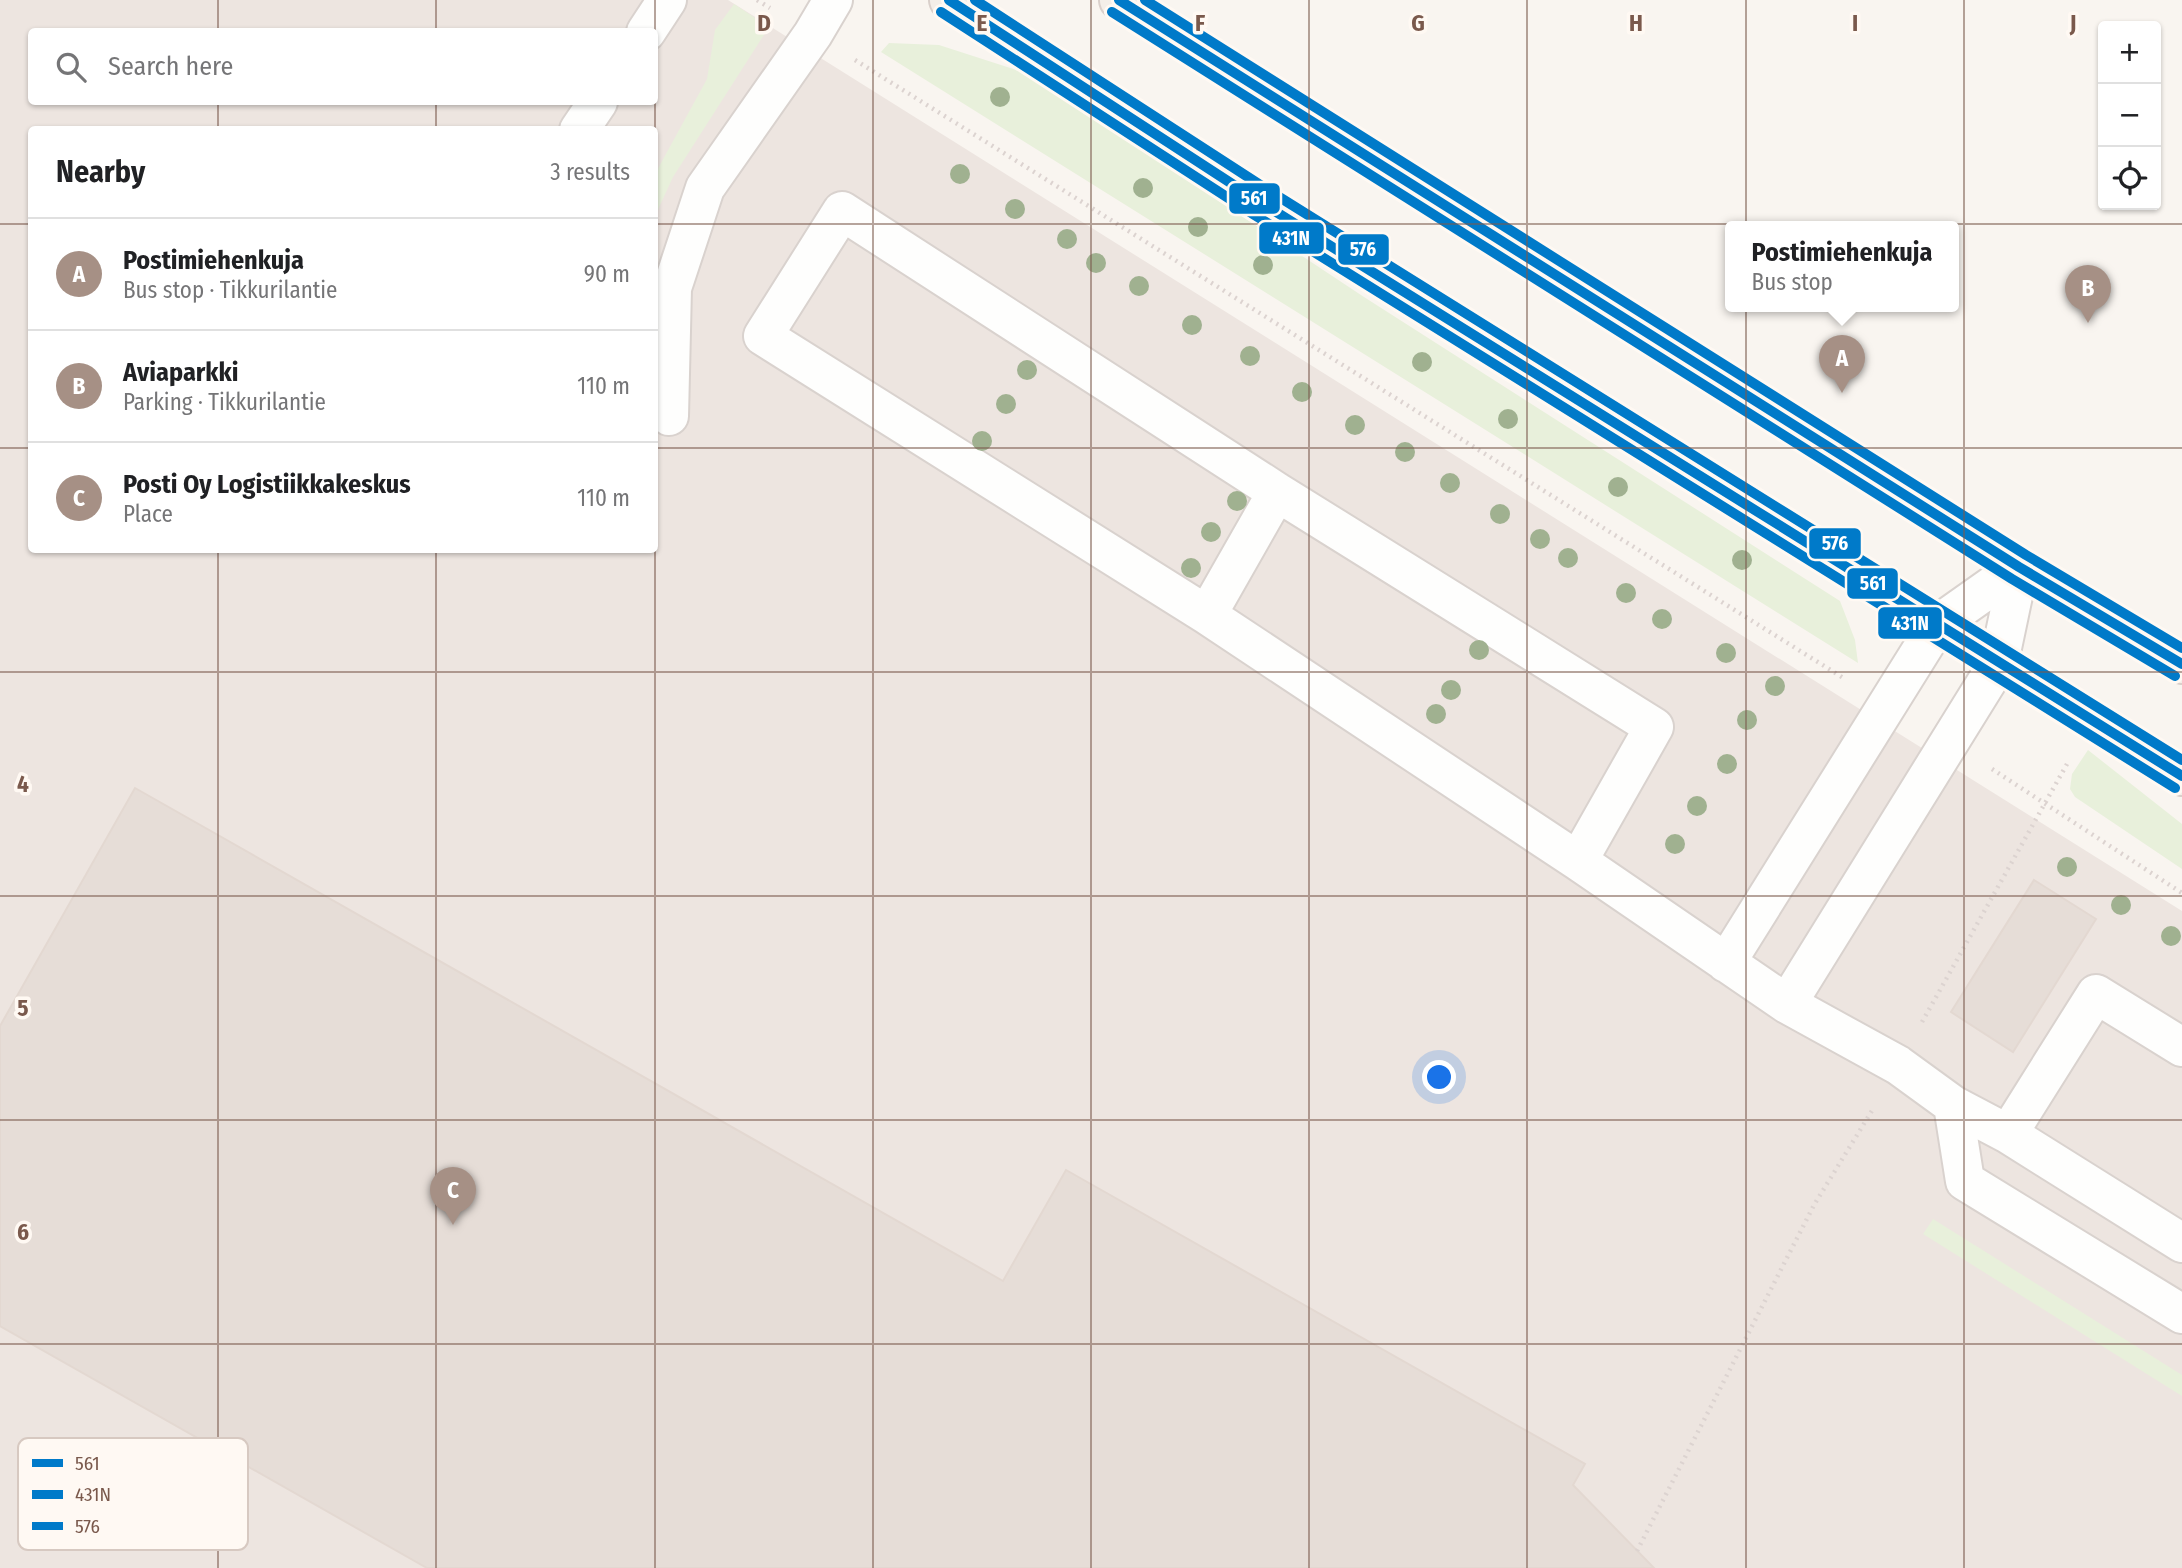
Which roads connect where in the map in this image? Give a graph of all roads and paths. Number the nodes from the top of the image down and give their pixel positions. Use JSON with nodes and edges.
{"nodes":[{"id":1,"x":667,"y":0,"type":"edge"},
{"id":2,"x":757,"y":0,"type":"edge"},
{"id":3,"x":832,"y":0,"type":"edge"},
{"id":4,"x":949,"y":0,"type":"edge"},
{"id":5,"x":1119,"y":0,"type":"edge"},
{"id":6,"x":649,"y":28,"type":"edge"},
{"id":7,"x":813,"y":34,"type":"junction"},
{"id":8,"x":596,"y":105,"type":"edge"},
{"id":9,"x":582,"y":126,"type":"edge"},
{"id":10,"x":669,"y":416,"type":"dead end"},
{"id":11,"x":1277,"y":492,"type":"junction"},
{"id":12,"x":2019,"y":567,"type":"junction"},
{"id":13,"x":1207,"y":615,"type":"junction"},
{"id":14,"x":1937,"y":625,"type":"junction"},
{"id":15,"x":1999,"y":662,"type":"junction"},
{"id":16,"x":2182,"y":664,"type":"edge"},
{"id":17,"x":1886,"y":705,"type":"junction"},
{"id":18,"x":1950,"y":744,"type":"junction"},
{"id":19,"x":2182,"y":776,"type":"edge"},
{"id":20,"x":1578,"y":860,"type":"junction"},
{"id":21,"x":2182,"y":893,"type":"edge"},
{"id":22,"x":1726,"y":963,"type":"junction"},
{"id":23,"x":1787,"y":1004,"type":"junction"},
{"id":24,"x":2182,"y":1047,"type":"edge"},
{"id":25,"x":1953,"y":1105,"type":"junction"},
{"id":26,"x":2008,"y":1133,"type":"junction"},
{"id":27,"x":1840,"y":1167,"type":"dead end"},
{"id":28,"x":2182,"y":1243,"type":"edge"},
{"id":29,"x":2182,"y":1314,"type":"edge"},
{"id":30,"x":1637,"y":1551,"type":"dead end"}],
"edges":[{"from":1,"to":6,"type":"lane"},
{"from":2,"to":7,"type":"path"},
{"from":3,"to":7,"type":"lane"},
{"from":4,"to":14,"type":"main road"},
{"from":5,"to":12,"type":"main road"},
{"from":7,"to":10,"type":"lane"},
{"from":7,"to":17,"type":"path"},
{"from":8,"to":9,"type":"lane"},
{"from":11,"to":13,"type":"lane"},
{"from":11,"to":13,"type":"lane"},
{"from":11,"to":20,"type":"lane"},
{"from":12,"to":14,"type":"lane"},
{"from":12,"to":15,"type":"lane"},
{"from":12,"to":16,"type":"main road"},
{"from":13,"to":20,"type":"lane"},
{"from":14,"to":15,"type":"main road"},
{"from":14,"to":17,"type":"lane"},
{"from":15,"to":18,"type":"lane"},
{"from":15,"to":19,"type":"main road"},
{"from":17,"to":22,"type":"lane"},
{"from":18,"to":21,"type":"path"},
{"from":18,"to":23,"type":"lane"},
{"from":20,"to":22,"type":"lane"},
{"from":22,"to":23,"type":"lane"},
{"from":23,"to":25,"type":"lane"},
{"from":24,"to":26,"type":"lane"},
{"from":25,"to":26,"type":"lane"},
{"from":25,"to":29,"type":"lane"},
{"from":26,"to":28,"type":"lane"},
{"from":27,"to":30,"type":"path"}]}
